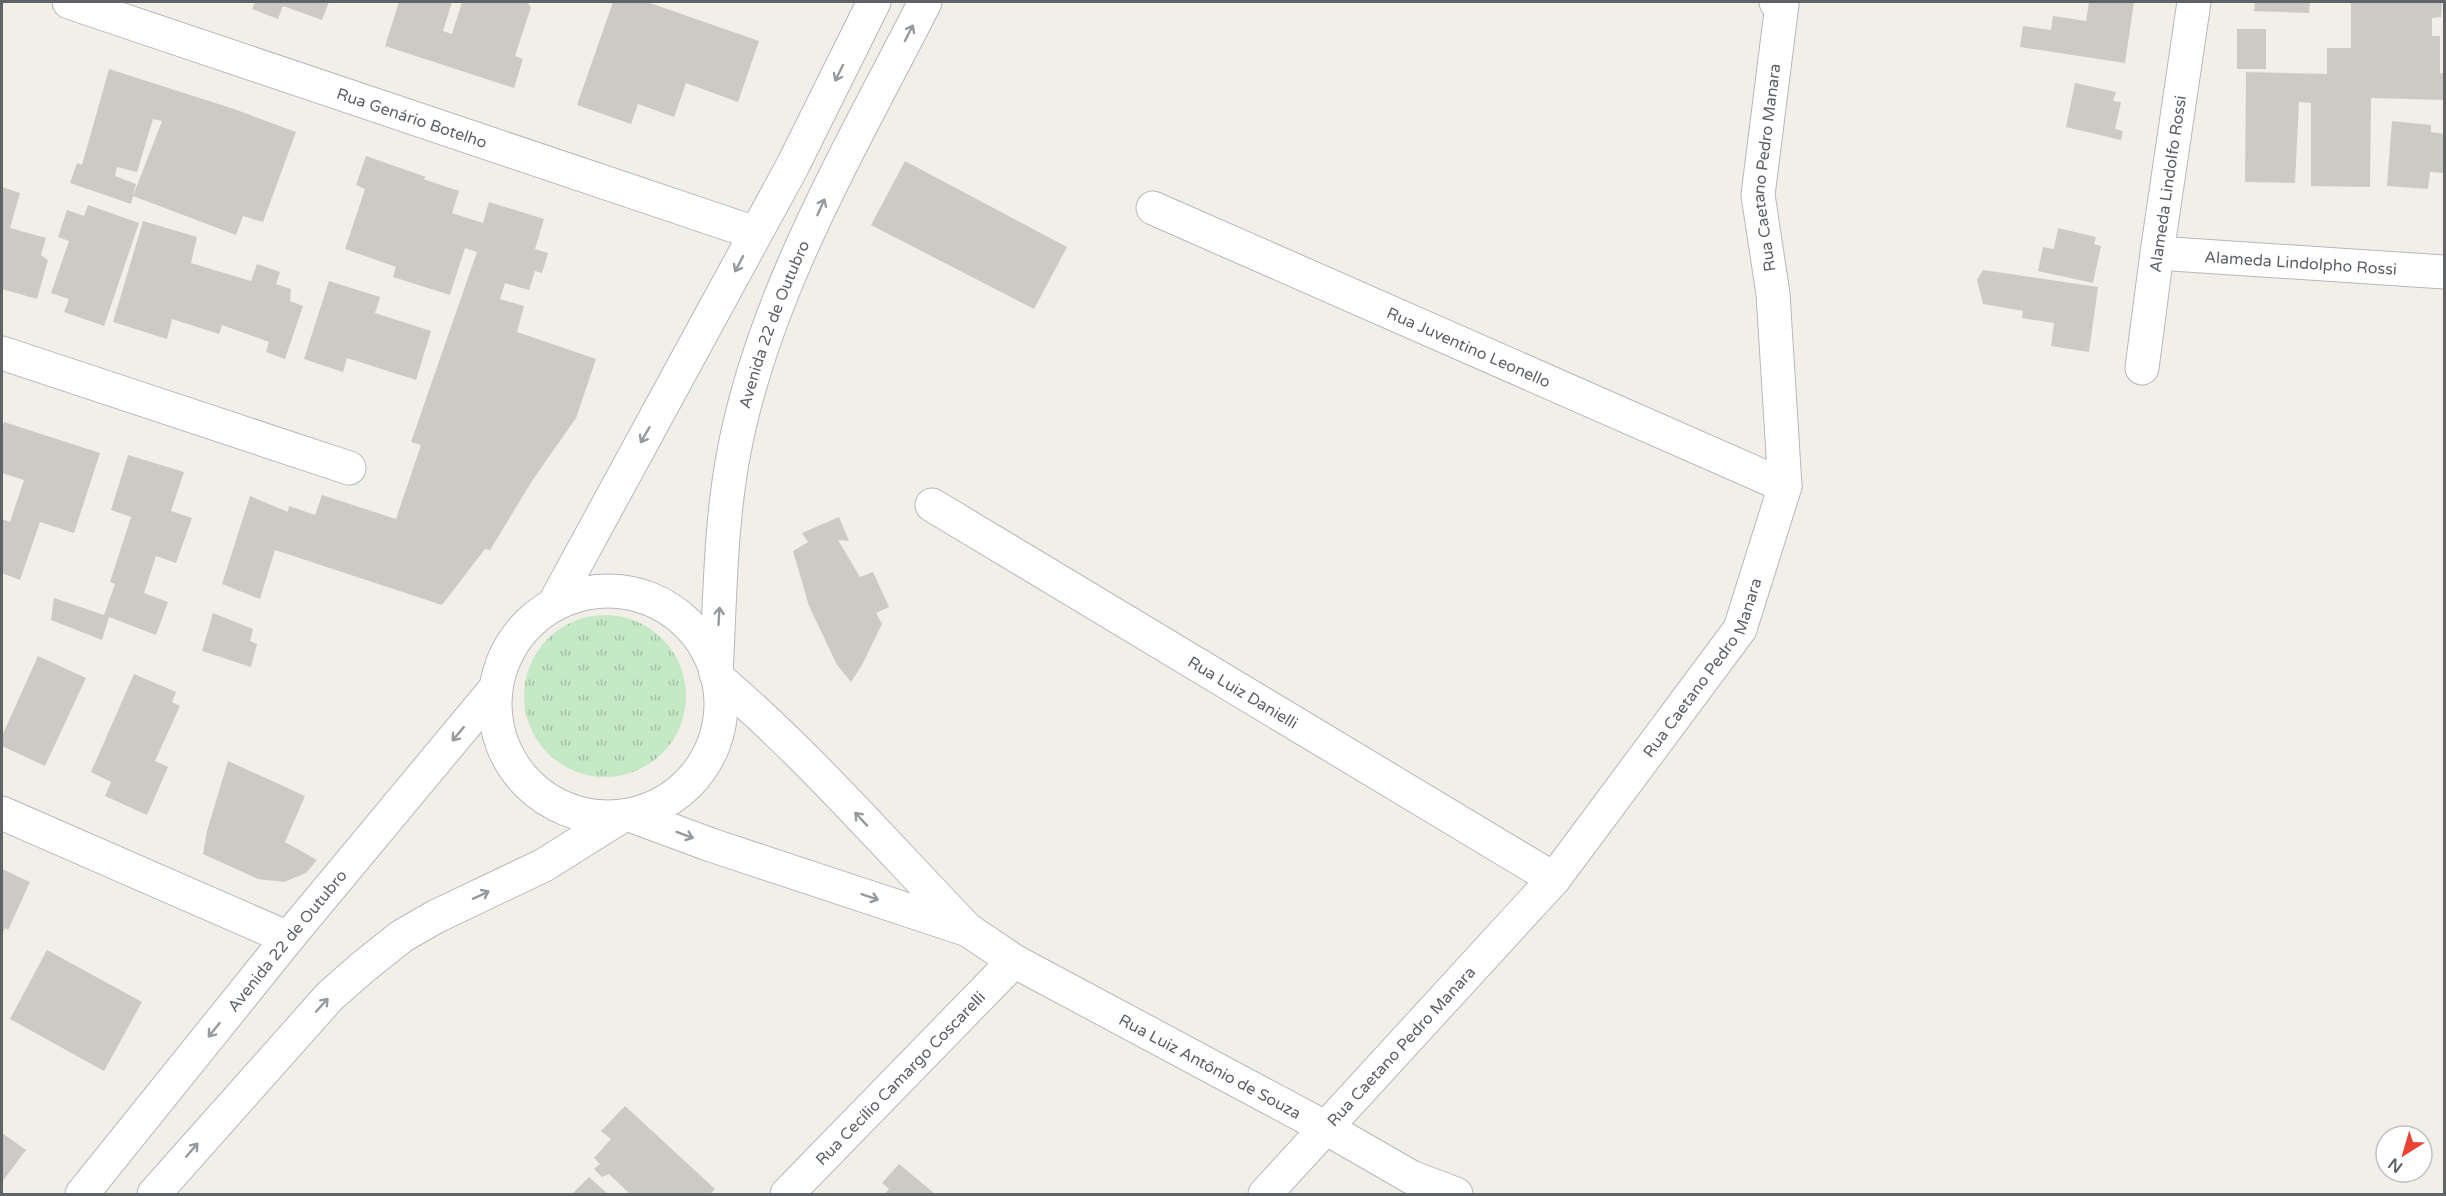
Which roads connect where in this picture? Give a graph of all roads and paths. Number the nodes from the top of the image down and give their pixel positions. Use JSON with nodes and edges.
{"nodes":[{"id":1,"x":69,"y":2,"type":"edge"},
{"id":2,"x":874,"y":2,"type":"edge"},
{"id":3,"x":925,"y":2,"type":"edge"},
{"id":4,"x":2194,"y":2,"type":"edge"},
{"id":5,"x":1779,"y":3,"type":"edge"},
{"id":6,"x":1153,"y":208,"type":"dead end"},
{"id":7,"x":755,"y":233,"type":"junction"},
{"id":8,"x":2157,"y":253,"type":"junction"},
{"id":9,"x":2445,"y":273,"type":"edge"},
{"id":10,"x":2,"y":353,"type":"edge"},
{"id":11,"x":2142,"y":368,"type":"dead end"},
{"id":12,"x":349,"y":468,"type":"dead end"},
{"id":13,"x":1785,"y":486,"type":"junction"},
{"id":14,"x":932,"y":506,"type":"dead end"},
{"id":15,"x":554,"y":604,"type":"junction"},
{"id":16,"x":717,"y":676,"type":"junction"},
{"id":17,"x":495,"y":689,"type":"junction"},
{"id":18,"x":2,"y":813,"type":"edge"},
{"id":19,"x":626,"y":816,"type":"junction"},
{"id":20,"x":1554,"y":879,"type":"junction"},
{"id":21,"x":968,"y":930,"type":"junction"},
{"id":22,"x":288,"y":938,"type":"junction"},
{"id":23,"x":1014,"y":961,"type":"junction"},
{"id":24,"x":1326,"y":1128,"type":"junction"},
{"id":25,"x":82,"y":1194,"type":"edge"},
{"id":26,"x":154,"y":1194,"type":"edge"},
{"id":27,"x":787,"y":1194,"type":"edge"},
{"id":28,"x":1265,"y":1194,"type":"edge"},
{"id":29,"x":1456,"y":1194,"type":"edge"}],
"edges":[{"from":1,"to":7,"type":"street","name":"Rua Genário Botelho"},
{"from":2,"to":7,"type":"street","one_way":true},
{"from":16,"to":3,"type":"street","name":"Avenida 22 de Outubro","one_way":true},
{"from":4,"to":8,"type":"street","name":"Alameda Lindolfo Rossi"},
{"from":5,"to":13,"type":"street","name":"Rua Caetano Pedro Manara"},
{"from":6,"to":13,"type":"street","name":"Rua Juventino Leonello"},
{"from":7,"to":15,"type":"street","one_way":true},
{"from":8,"to":9,"type":"street","name":"Alameda Lindolpho Rossi"},
{"from":8,"to":11,"type":"street","name":"Alameda Lindolfo Rossi"},
{"from":10,"to":12,"type":"street"},
{"from":13,"to":20,"type":"street","name":"Rua Caetano Pedro Manara"},
{"from":14,"to":20,"type":"street","name":"Rua Luiz Danielli"},
{"from":15,"to":16,"type":"street"},
{"from":15,"to":17,"type":"street"},
{"from":16,"to":19,"type":"street","name":"Avenida 22 de Outubro"},
{"from":21,"to":16,"type":"street","one_way":true},
{"from":17,"to":19,"type":"street"},
{"from":17,"to":22,"type":"street","name":"Avenida 22 de Outubro","one_way":true},
{"from":18,"to":22,"type":"street"},
{"from":19,"to":21,"type":"street","one_way":true},
{"from":26,"to":19,"type":"street","one_way":true},
{"from":20,"to":24,"type":"street","name":"Rua Caetano Pedro Manara"},
{"from":21,"to":23,"type":"street","name":"Rua Luiz Antônio de Souza"},
{"from":22,"to":25,"type":"street","name":"Avenida 22 de Outubro","one_way":true},
{"from":23,"to":24,"type":"street","name":"Rua Luiz Antônio de Souza"},
{"from":23,"to":27,"type":"street","name":"Rua Cecílio Camargo Coscarelli"},
{"from":24,"to":28,"type":"street","name":"Rua Caetano Pedro Manara"},
{"from":24,"to":29,"type":"street","name":"Rua Luiz Antônio de Souza"}]}
